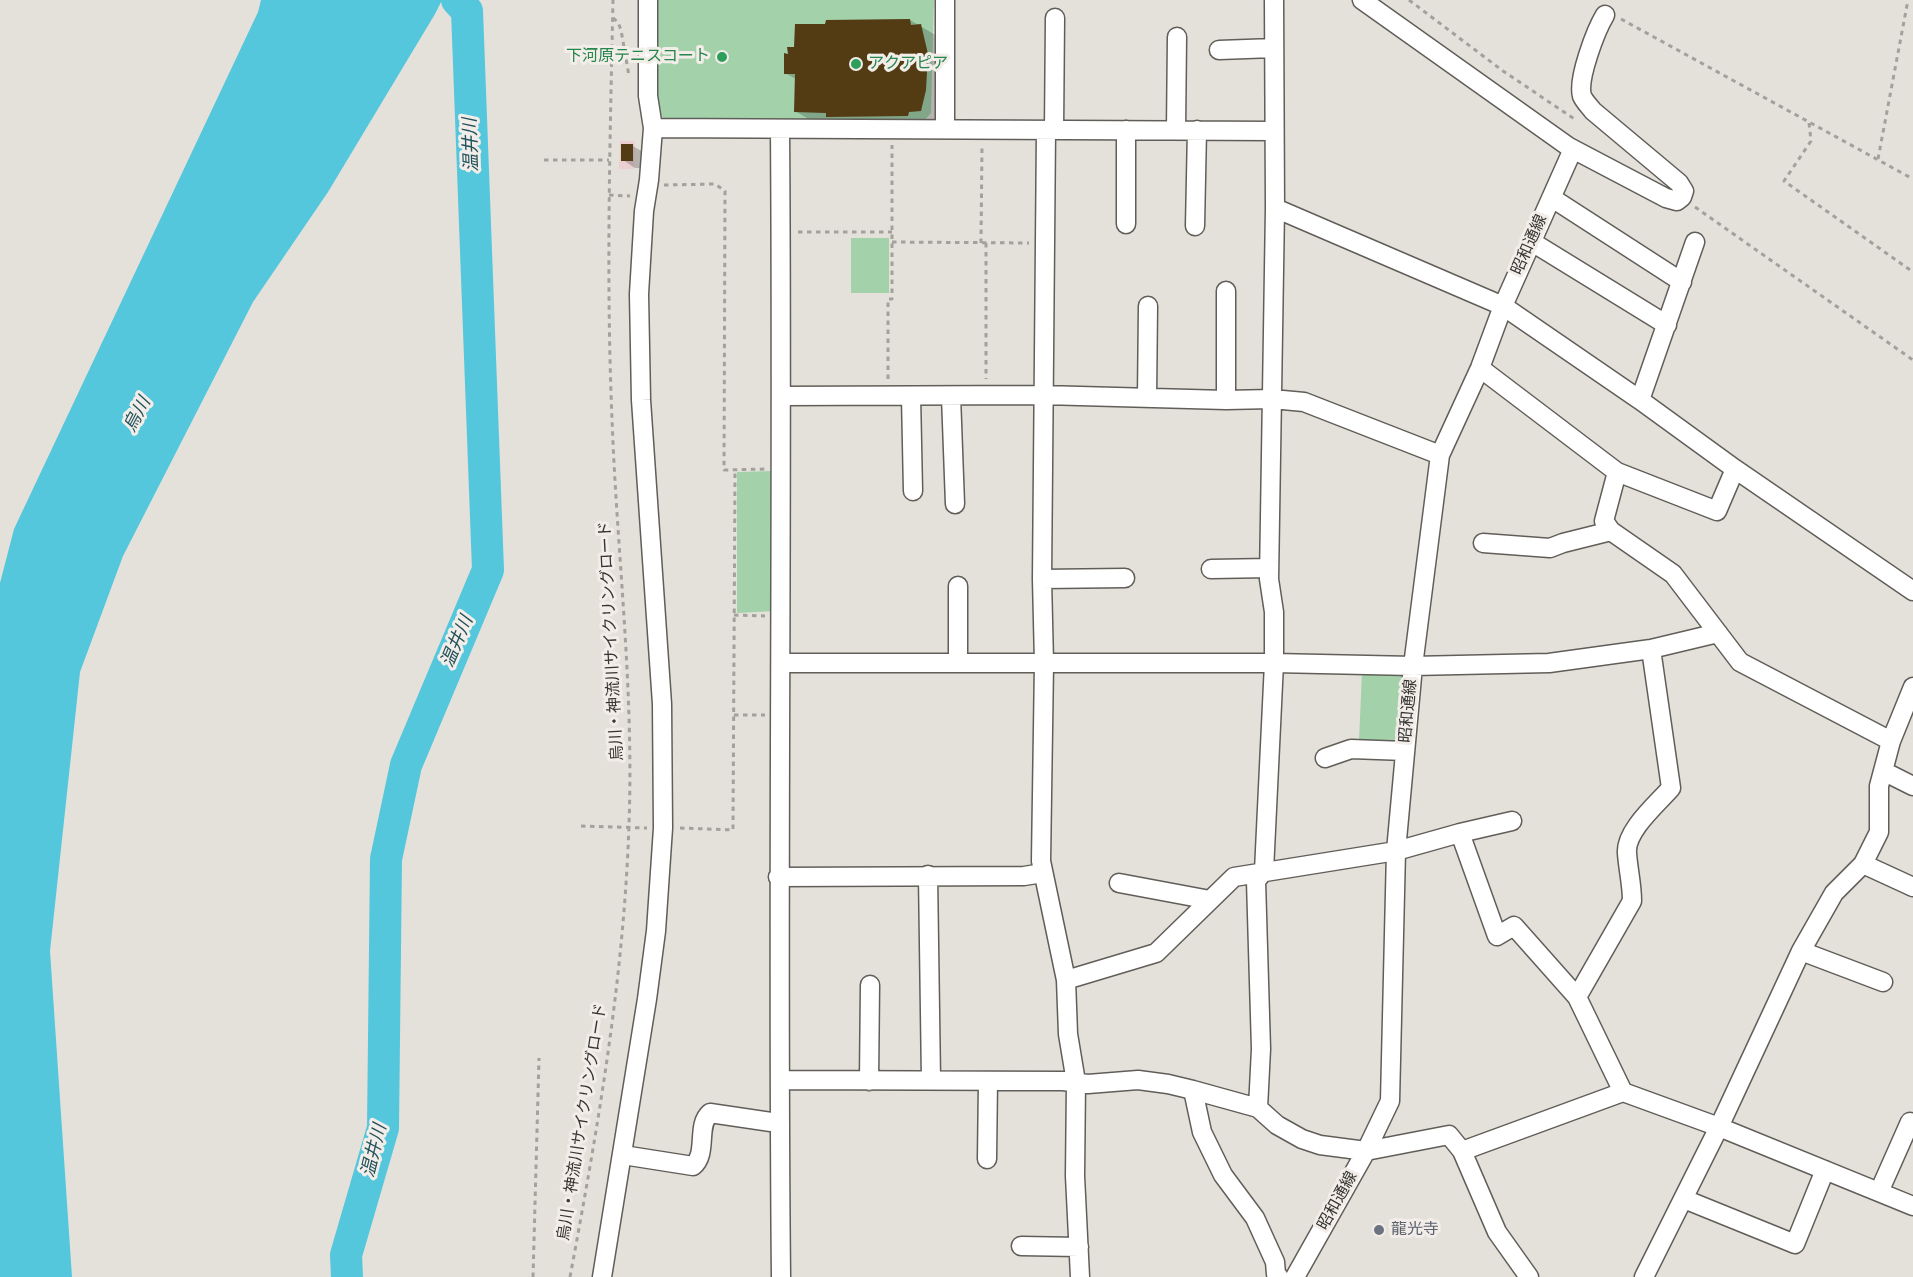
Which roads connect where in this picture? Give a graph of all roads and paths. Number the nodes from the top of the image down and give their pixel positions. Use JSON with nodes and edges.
{"nodes":[{"id":1,"x":613,"y":0,"type":"edge"},
{"id":2,"x":648,"y":0,"type":"edge"},
{"id":3,"x":945,"y":0,"type":"edge"},
{"id":4,"x":1274,"y":0,"type":"edge"},
{"id":5,"x":1362,"y":0,"type":"edge"},
{"id":6,"x":1908,"y":0,"type":"edge"},
{"id":7,"x":1605,"y":15,"type":"joint"},
{"id":8,"x":613,"y":18,"type":"junction"},
{"id":9,"x":1055,"y":18,"type":"dead end"},
{"id":10,"x":1177,"y":37,"type":"dead end"},
{"id":11,"x":1274,"y":48,"type":"junction"},
{"id":12,"x":1220,"y":50,"type":"dead end"},
{"id":13,"x":630,"y":80,"type":"dead end"},
{"id":14,"x":1808,"y":122,"type":"junction"},
{"id":15,"x":653,"y":128,"type":"junction"},
{"id":16,"x":780,"y":129,"type":"junction"},
{"id":17,"x":892,"y":129,"type":"junction"},
{"id":18,"x":945,"y":129,"type":"junction"},
{"id":19,"x":982,"y":129,"type":"junction"},
{"id":20,"x":1050,"y":130,"type":"junction"},
{"id":21,"x":1126,"y":130,"type":"junction"},
{"id":22,"x":1176,"y":130,"type":"junction"},
{"id":23,"x":1197,"y":130,"type":"junction"},
{"id":24,"x":1274,"y":131,"type":"junction"},
{"id":25,"x":1573,"y":149,"type":"junction"},
{"id":26,"x":1878,"y":159,"type":"junction"},
{"id":27,"x":544,"y":160,"type":"dead end"},
{"id":28,"x":609,"y":160,"type":"junction"},
{"id":29,"x":1913,"y":179,"type":"edge"},
{"id":30,"x":642,"y":191,"type":"junction"},
{"id":31,"x":609,"y":195,"type":"junction"},
{"id":32,"x":1552,"y":198,"type":"junction"},
{"id":33,"x":1275,"y":208,"type":"junction"},
{"id":34,"x":1126,"y":224,"type":"dead end"},
{"id":35,"x":1196,"y":226,"type":"dead end"},
{"id":36,"x":781,"y":232,"type":"junction"},
{"id":37,"x":892,"y":232,"type":"junction"},
{"id":38,"x":1032,"y":234,"type":"dead end"},
{"id":39,"x":892,"y":242,"type":"junction"},
{"id":40,"x":1532,"y":242,"type":"junction"},
{"id":41,"x":1695,"y":242,"type":"dead end"},
{"id":42,"x":983,"y":243,"type":"junction"},
{"id":43,"x":1913,"y":272,"type":"edge"},
{"id":44,"x":1682,"y":282,"type":"junction"},
{"id":45,"x":1226,"y":291,"type":"dead end"},
{"id":46,"x":1148,"y":306,"type":"dead end"},
{"id":47,"x":1503,"y":306,"type":"junction"},
{"id":48,"x":1667,"y":325,"type":"junction"},
{"id":49,"x":1480,"y":368,"type":"junction"},
{"id":50,"x":986,"y":395,"type":"junction"},
{"id":51,"x":1043,"y":395,"type":"junction"},
{"id":52,"x":782,"y":396,"type":"junction"},
{"id":53,"x":888,"y":396,"type":"junction"},
{"id":54,"x":911,"y":396,"type":"junction"},
{"id":55,"x":951,"y":396,"type":"junction"},
{"id":56,"x":1147,"y":398,"type":"junction"},
{"id":57,"x":1272,"y":399,"type":"junction"},
{"id":58,"x":1226,"y":400,"type":"junction"},
{"id":59,"x":1640,"y":400,"type":"junction"},
{"id":60,"x":1440,"y":455,"type":"junction"},
{"id":61,"x":782,"y":469,"type":"junction"},
{"id":62,"x":1735,"y":469,"type":"junction"},
{"id":63,"x":735,"y":470,"type":"junction"},
{"id":64,"x":1617,"y":472,"type":"junction"},
{"id":65,"x":913,"y":491,"type":"dead end"},
{"id":66,"x":956,"y":504,"type":"dead end"},
{"id":67,"x":1611,"y":531,"type":"junction"},
{"id":68,"x":1483,"y":543,"type":"dead end"},
{"id":69,"x":1269,"y":568,"type":"junction"},
{"id":70,"x":1210,"y":569,"type":"dead end"},
{"id":71,"x":1125,"y":578,"type":"dead end"},
{"id":72,"x":1042,"y":579,"type":"junction"},
{"id":73,"x":958,"y":586,"type":"dead end"},
{"id":74,"x":1913,"y":591,"type":"edge"},
{"id":75,"x":734,"y":615,"type":"junction"},
{"id":76,"x":782,"y":616,"type":"junction"},
{"id":77,"x":1718,"y":633,"type":"junction"},
{"id":78,"x":1651,"y":649,"type":"junction"},
{"id":79,"x":782,"y":663,"type":"junction"},
{"id":80,"x":958,"y":663,"type":"junction"},
{"id":81,"x":1044,"y":663,"type":"junction"},
{"id":82,"x":1274,"y":663,"type":"junction"},
{"id":83,"x":1413,"y":666,"type":"junction"},
{"id":84,"x":1913,"y":687,"type":"edge"},
{"id":85,"x":734,"y":715,"type":"junction"},
{"id":86,"x":781,"y":715,"type":"junction"},
{"id":87,"x":1891,"y":741,"type":"junction"},
{"id":88,"x":1405,"y":751,"type":"junction"},
{"id":89,"x":1325,"y":759,"type":"dead end"},
{"id":90,"x":1883,"y":771,"type":"junction"},
{"id":91,"x":1913,"y":786,"type":"edge"},
{"id":92,"x":1512,"y":821,"type":"dead end"},
{"id":93,"x":581,"y":826,"type":"dead end"},
{"id":94,"x":632,"y":827,"type":"junction"},
{"id":95,"x":672,"y":828,"type":"dead end"},
{"id":96,"x":1460,"y":833,"type":"junction"},
{"id":97,"x":1396,"y":851,"type":"junction"},
{"id":98,"x":1863,"y":864,"type":"junction"},
{"id":99,"x":1264,"y":871,"type":"junction"},
{"id":100,"x":1043,"y":873,"type":"junction"},
{"id":101,"x":928,"y":875,"type":"junction"},
{"id":102,"x":778,"y":877,"type":"junction"},
{"id":103,"x":1119,"y":883,"type":"dead end"},
{"id":104,"x":1913,"y":887,"type":"edge"},
{"id":105,"x":1210,"y":900,"type":"junction"},
{"id":106,"x":1801,"y":951,"type":"junction"},
{"id":107,"x":1066,"y":980,"type":"junction"},
{"id":108,"x":1883,"y":982,"type":"dead end"},
{"id":109,"x":870,"y":985,"type":"dead end"},
{"id":110,"x":1577,"y":997,"type":"junction"},
{"id":111,"x":539,"y":1058,"type":"dead end"},
{"id":112,"x":780,"y":1080,"type":"junction"},
{"id":113,"x":931,"y":1080,"type":"junction"},
{"id":114,"x":869,"y":1081,"type":"junction"},
{"id":115,"x":988,"y":1081,"type":"junction"},
{"id":116,"x":1076,"y":1082,"type":"junction"},
{"id":117,"x":1193,"y":1090,"type":"junction"},
{"id":118,"x":1623,"y":1092,"type":"junction"},
{"id":119,"x":1258,"y":1108,"type":"junction"},
{"id":120,"x":779,"y":1122,"type":"junction"},
{"id":121,"x":1910,"y":1122,"type":"dead end"},
{"id":122,"x":1719,"y":1127,"type":"junction"},
{"id":123,"x":1366,"y":1151,"type":"junction"},
{"id":124,"x":1462,"y":1151,"type":"junction"},
{"id":125,"x":623,"y":1155,"type":"junction"},
{"id":126,"x":987,"y":1159,"type":"dead end"},
{"id":127,"x":1826,"y":1170,"type":"junction"},
{"id":128,"x":1879,"y":1192,"type":"junction"},
{"id":129,"x":1684,"y":1199,"type":"junction"},
{"id":130,"x":1913,"y":1206,"type":"edge"},
{"id":131,"x":1021,"y":1246,"type":"dead end"},
{"id":132,"x":1079,"y":1247,"type":"junction"},
{"id":133,"x":1523,"y":1275,"type":"edge"},
{"id":134,"x":533,"y":1277,"type":"edge"},
{"id":135,"x":570,"y":1277,"type":"edge"},
{"id":136,"x":602,"y":1277,"type":"edge"},
{"id":137,"x":781,"y":1277,"type":"edge"},
{"id":138,"x":1080,"y":1277,"type":"edge"},
{"id":139,"x":1279,"y":1277,"type":"edge"},
{"id":140,"x":1295,"y":1277,"type":"edge"},
{"id":141,"x":1644,"y":1277,"type":"edge"}],
"edges":[{"from":1,"to":8,"type":"path","name":"烏川・神流川サイクリングロード"},
{"from":2,"to":15,"type":"street"},
{"from":3,"to":18,"type":"street"},
{"from":4,"to":11,"type":"street"},
{"from":5,"to":25,"type":"street"},
{"from":6,"to":26,"type":"path"},
{"from":7,"to":14,"type":"path"},
{"from":7,"to":25,"type":"street"},
{"from":8,"to":13,"type":"path"},
{"from":8,"to":28,"type":"path","name":"烏川・神流川サイクリングロード"},
{"from":9,"to":20,"type":"street"},
{"from":10,"to":22,"type":"street"},
{"from":11,"to":12,"type":"street"},
{"from":11,"to":24,"type":"street"},
{"from":14,"to":26,"type":"path"},
{"from":14,"to":43,"type":"path"},
{"from":15,"to":16,"type":"street"},
{"from":15,"to":30,"type":"street"},
{"from":16,"to":17,"type":"street"},
{"from":16,"to":36,"type":"street"},
{"from":17,"to":18,"type":"street"},
{"from":17,"to":37,"type":"path"},
{"from":18,"to":19,"type":"street"},
{"from":19,"to":20,"type":"street"},
{"from":19,"to":42,"type":"path"},
{"from":20,"to":21,"type":"street"},
{"from":20,"to":51,"type":"street"},
{"from":21,"to":22,"type":"street"},
{"from":21,"to":34,"type":"street"},
{"from":22,"to":23,"type":"street"},
{"from":23,"to":24,"type":"street"},
{"from":23,"to":35,"type":"street"},
{"from":24,"to":33,"type":"street"},
{"from":25,"to":32,"type":"street","name":"昭和通線"},
{"from":26,"to":29,"type":"path"},
{"from":27,"to":28,"type":"path"},
{"from":28,"to":31,"type":"path","name":"烏川・神流川サイクリングロード"},
{"from":30,"to":31,"type":"path"},
{"from":30,"to":63,"type":"path"},
{"from":30,"to":125,"type":"street"},
{"from":31,"to":94,"type":"path","name":"烏川・神流川サイクリングロード"},
{"from":32,"to":40,"type":"street","name":"昭和通線"},
{"from":32,"to":44,"type":"street"},
{"from":33,"to":47,"type":"street"},
{"from":33,"to":57,"type":"street"},
{"from":36,"to":37,"type":"path"},
{"from":36,"to":52,"type":"street"},
{"from":37,"to":39,"type":"path"},
{"from":38,"to":42,"type":"path"},
{"from":39,"to":42,"type":"path"},
{"from":39,"to":53,"type":"path"},
{"from":40,"to":47,"type":"street","name":"昭和通線"},
{"from":40,"to":48,"type":"street"},
{"from":41,"to":44,"type":"street"},
{"from":42,"to":50,"type":"path"},
{"from":44,"to":48,"type":"street"},
{"from":45,"to":58,"type":"street"},
{"from":46,"to":56,"type":"street"},
{"from":47,"to":49,"type":"street","name":"昭和通線"},
{"from":47,"to":59,"type":"street"},
{"from":48,"to":59,"type":"street"},
{"from":49,"to":60,"type":"street","name":"昭和通線"},
{"from":49,"to":64,"type":"street"},
{"from":50,"to":51,"type":"street"},
{"from":50,"to":55,"type":"street"},
{"from":51,"to":56,"type":"street"},
{"from":51,"to":72,"type":"street"},
{"from":52,"to":53,"type":"street"},
{"from":52,"to":61,"type":"street"},
{"from":53,"to":54,"type":"street"},
{"from":54,"to":55,"type":"street"},
{"from":54,"to":65,"type":"street"},
{"from":55,"to":66,"type":"street"},
{"from":56,"to":58,"type":"street"},
{"from":57,"to":58,"type":"street"},
{"from":57,"to":60,"type":"street"},
{"from":57,"to":69,"type":"street"},
{"from":59,"to":62,"type":"street"},
{"from":60,"to":83,"type":"street","name":"昭和通線"},
{"from":61,"to":63,"type":"path"},
{"from":61,"to":76,"type":"street"},
{"from":62,"to":64,"type":"street"},
{"from":62,"to":74,"type":"street"},
{"from":63,"to":75,"type":"path"},
{"from":64,"to":67,"type":"street"},
{"from":67,"to":68,"type":"street"},
{"from":67,"to":77,"type":"street"},
{"from":69,"to":70,"type":"street"},
{"from":69,"to":82,"type":"street"},
{"from":71,"to":72,"type":"street"},
{"from":72,"to":81,"type":"street"},
{"from":73,"to":80,"type":"street"},
{"from":75,"to":76,"type":"path"},
{"from":75,"to":85,"type":"path"},
{"from":76,"to":79,"type":"street"},
{"from":77,"to":78,"type":"street"},
{"from":77,"to":87,"type":"street"},
{"from":78,"to":83,"type":"street"},
{"from":78,"to":110,"type":"street"},
{"from":79,"to":80,"type":"street"},
{"from":79,"to":86,"type":"street"},
{"from":80,"to":81,"type":"street"},
{"from":81,"to":82,"type":"street"},
{"from":81,"to":100,"type":"street"},
{"from":82,"to":83,"type":"street"},
{"from":82,"to":99,"type":"street"},
{"from":83,"to":88,"type":"street","name":"昭和通線"},
{"from":84,"to":87,"type":"street"},
{"from":85,"to":86,"type":"path"},
{"from":85,"to":95,"type":"path"},
{"from":86,"to":102,"type":"street"},
{"from":87,"to":90,"type":"street"},
{"from":88,"to":89,"type":"street"},
{"from":88,"to":97,"type":"street","name":"昭和通線"},
{"from":90,"to":91,"type":"street"},
{"from":90,"to":98,"type":"street"},
{"from":92,"to":96,"type":"street"},
{"from":93,"to":94,"type":"path"},
{"from":94,"to":135,"type":"path","name":"烏川・神流川サイクリングロード"},
{"from":96,"to":97,"type":"street"},
{"from":96,"to":110,"type":"street"},
{"from":97,"to":99,"type":"street"},
{"from":97,"to":123,"type":"street","name":"昭和通線"},
{"from":98,"to":104,"type":"street"},
{"from":98,"to":106,"type":"street"},
{"from":99,"to":105,"type":"street"},
{"from":99,"to":119,"type":"street"},
{"from":100,"to":101,"type":"street"},
{"from":100,"to":107,"type":"street"},
{"from":101,"to":102,"type":"street"},
{"from":101,"to":113,"type":"street"},
{"from":102,"to":112,"type":"street"},
{"from":103,"to":105,"type":"street"},
{"from":105,"to":107,"type":"street"},
{"from":106,"to":108,"type":"street"},
{"from":106,"to":122,"type":"street"},
{"from":107,"to":116,"type":"street"},
{"from":109,"to":114,"type":"street"},
{"from":110,"to":118,"type":"street"},
{"from":111,"to":134,"type":"path"},
{"from":112,"to":114,"type":"street"},
{"from":112,"to":120,"type":"street"},
{"from":113,"to":114,"type":"street"},
{"from":113,"to":115,"type":"street"},
{"from":115,"to":116,"type":"street"},
{"from":115,"to":126,"type":"street"},
{"from":116,"to":117,"type":"street"},
{"from":116,"to":132,"type":"street"},
{"from":117,"to":119,"type":"street"},
{"from":117,"to":139,"type":"street"},
{"from":118,"to":122,"type":"street"},
{"from":118,"to":124,"type":"street"},
{"from":119,"to":123,"type":"street"},
{"from":120,"to":125,"type":"street"},
{"from":120,"to":137,"type":"street"},
{"from":121,"to":128,"type":"street"},
{"from":122,"to":127,"type":"street"},
{"from":122,"to":129,"type":"street"},
{"from":123,"to":124,"type":"street"},
{"from":123,"to":140,"type":"street","name":"昭和通線"},
{"from":124,"to":133,"type":"street"},
{"from":125,"to":136,"type":"street"},
{"from":127,"to":128,"type":"street"},
{"from":127,"to":129,"type":"street"},
{"from":128,"to":130,"type":"street"},
{"from":129,"to":141,"type":"street"},
{"from":131,"to":132,"type":"street"},
{"from":132,"to":138,"type":"street"}]}
